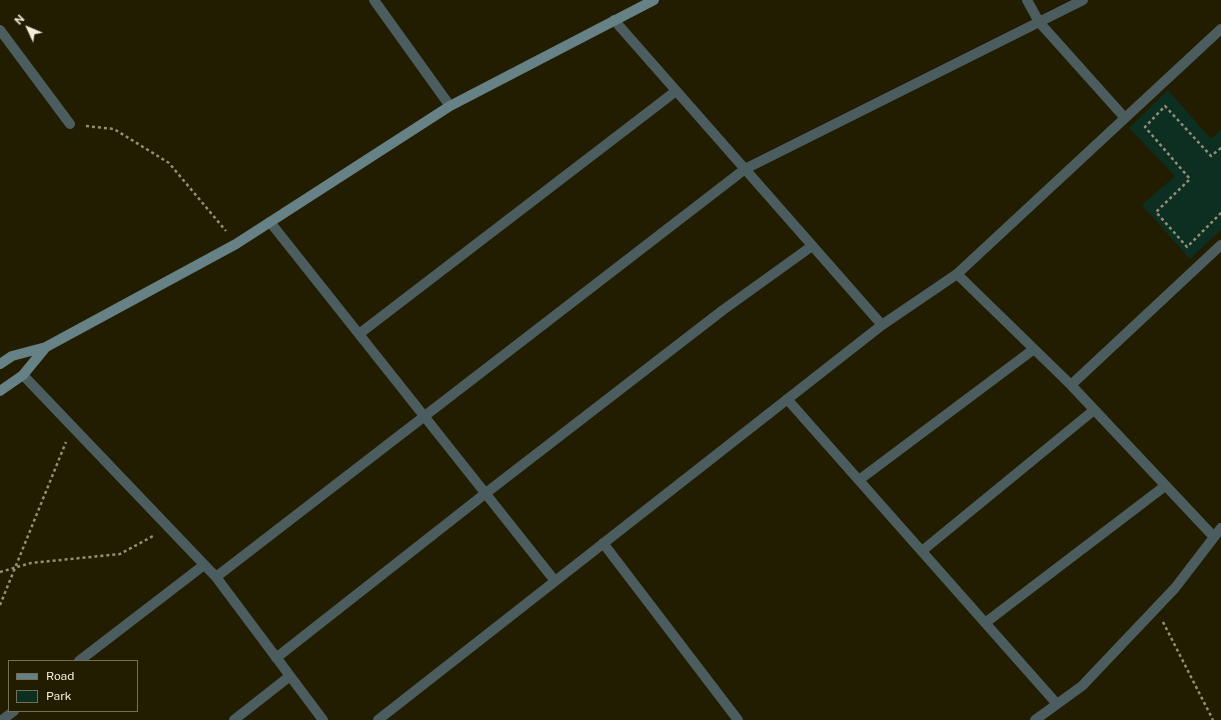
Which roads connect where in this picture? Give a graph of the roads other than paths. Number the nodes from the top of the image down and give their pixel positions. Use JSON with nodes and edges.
{"nodes":[{"id":1,"x":374,"y":0,"type":"edge"},
{"id":2,"x":654,"y":0,"type":"edge"},
{"id":3,"x":1027,"y":0,"type":"edge"},
{"id":4,"x":1083,"y":0,"type":"edge"},
{"id":5,"x":614,"y":20,"type":"junction"},
{"id":6,"x":1039,"y":22,"type":"junction"},
{"id":7,"x":1221,"y":29,"type":"edge"},
{"id":8,"x":0,"y":30,"type":"edge"},
{"id":9,"x":676,"y":91,"type":"junction"},
{"id":10,"x":450,"y":106,"type":"junction"},
{"id":11,"x":1125,"y":118,"type":"junction"},
{"id":12,"x":70,"y":124,"type":"road end"},
{"id":13,"x":745,"y":169,"type":"junction"},
{"id":14,"x":270,"y":222,"type":"junction"},
{"id":15,"x":1221,"y":245,"type":"edge"},
{"id":16,"x":812,"y":246,"type":"junction"},
{"id":17,"x":957,"y":274,"type":"junction"},
{"id":18,"x":882,"y":325,"type":"junction"},
{"id":19,"x":359,"y":334,"type":"junction"},
{"id":20,"x":46,"y":346,"type":"junction"},
{"id":21,"x":1034,"y":349,"type":"junction"},
{"id":22,"x":0,"y":364,"type":"edge"},
{"id":23,"x":23,"y":375,"type":"junction"},
{"id":24,"x":1071,"y":386,"type":"junction"},
{"id":25,"x":0,"y":390,"type":"edge"},
{"id":26,"x":788,"y":399,"type":"junction"},
{"id":27,"x":1094,"y":410,"type":"junction"},
{"id":28,"x":424,"y":416,"type":"junction"},
{"id":29,"x":859,"y":480,"type":"junction"},
{"id":30,"x":1166,"y":486,"type":"junction"},
{"id":31,"x":486,"y":493,"type":"junction"},
{"id":32,"x":1221,"y":528,"type":"edge"},
{"id":33,"x":1214,"y":537,"type":"junction"},
{"id":34,"x":603,"y":543,"type":"junction"},
{"id":35,"x":922,"y":551,"type":"junction"},
{"id":36,"x":204,"y":565,"type":"junction"},
{"id":37,"x":216,"y":577,"type":"junction"},
{"id":38,"x":555,"y":581,"type":"junction"},
{"id":39,"x":985,"y":623,"type":"junction"},
{"id":40,"x":276,"y":658,"type":"junction"},
{"id":41,"x":80,"y":660,"type":"edge"},
{"id":42,"x":290,"y":676,"type":"junction"},
{"id":43,"x":1057,"y":704,"type":"junction"},
{"id":44,"x":13,"y":712,"type":"edge"},
{"id":45,"x":2,"y":720,"type":"edge"},
{"id":46,"x":234,"y":720,"type":"edge"},
{"id":47,"x":323,"y":720,"type":"edge"},
{"id":48,"x":378,"y":720,"type":"edge"},
{"id":49,"x":738,"y":720,"type":"edge"},
{"id":50,"x":1035,"y":720,"type":"edge"}],
"edges":[{"from":1,"to":10,"type":"street"},
{"from":2,"to":5,"type":"main road"},
{"from":3,"to":6,"type":"street"},
{"from":4,"to":6,"type":"street"},
{"from":5,"to":9,"type":"street"},
{"from":5,"to":10,"type":"main road"},
{"from":6,"to":11,"type":"street"},
{"from":6,"to":13,"type":"street"},
{"from":7,"to":11,"type":"street"},
{"from":8,"to":12,"type":"street"},
{"from":9,"to":13,"type":"street"},
{"from":9,"to":19,"type":"street"},
{"from":10,"to":14,"type":"main road"},
{"from":11,"to":17,"type":"street"},
{"from":13,"to":16,"type":"street"},
{"from":13,"to":28,"type":"street"},
{"from":14,"to":19,"type":"street"},
{"from":14,"to":20,"type":"main road"},
{"from":15,"to":24,"type":"street"},
{"from":16,"to":18,"type":"street"},
{"from":16,"to":31,"type":"street"},
{"from":17,"to":18,"type":"street"},
{"from":17,"to":21,"type":"street"},
{"from":18,"to":26,"type":"street"},
{"from":19,"to":28,"type":"street"},
{"from":20,"to":22,"type":"main road"},
{"from":20,"to":23,"type":"main road"},
{"from":21,"to":24,"type":"street"},
{"from":21,"to":29,"type":"street"},
{"from":23,"to":25,"type":"main road"},
{"from":23,"to":36,"type":"street"},
{"from":24,"to":27,"type":"street"},
{"from":26,"to":29,"type":"street"},
{"from":26,"to":34,"type":"street"},
{"from":27,"to":30,"type":"street"},
{"from":27,"to":35,"type":"street"},
{"from":28,"to":31,"type":"street"},
{"from":28,"to":37,"type":"street"},
{"from":29,"to":35,"type":"street"},
{"from":30,"to":33,"type":"street"},
{"from":30,"to":39,"type":"street"},
{"from":31,"to":38,"type":"street"},
{"from":31,"to":40,"type":"street"},
{"from":32,"to":33,"type":"street"},
{"from":33,"to":43,"type":"street"},
{"from":34,"to":38,"type":"street"},
{"from":34,"to":49,"type":"street"},
{"from":35,"to":39,"type":"street"},
{"from":36,"to":37,"type":"street"},
{"from":36,"to":41,"type":"street"},
{"from":37,"to":40,"type":"street"},
{"from":38,"to":48,"type":"street"},
{"from":39,"to":43,"type":"street"},
{"from":40,"to":42,"type":"street"},
{"from":42,"to":46,"type":"street"},
{"from":42,"to":47,"type":"street"},
{"from":43,"to":50,"type":"street"},
{"from":44,"to":45,"type":"street"}]}
